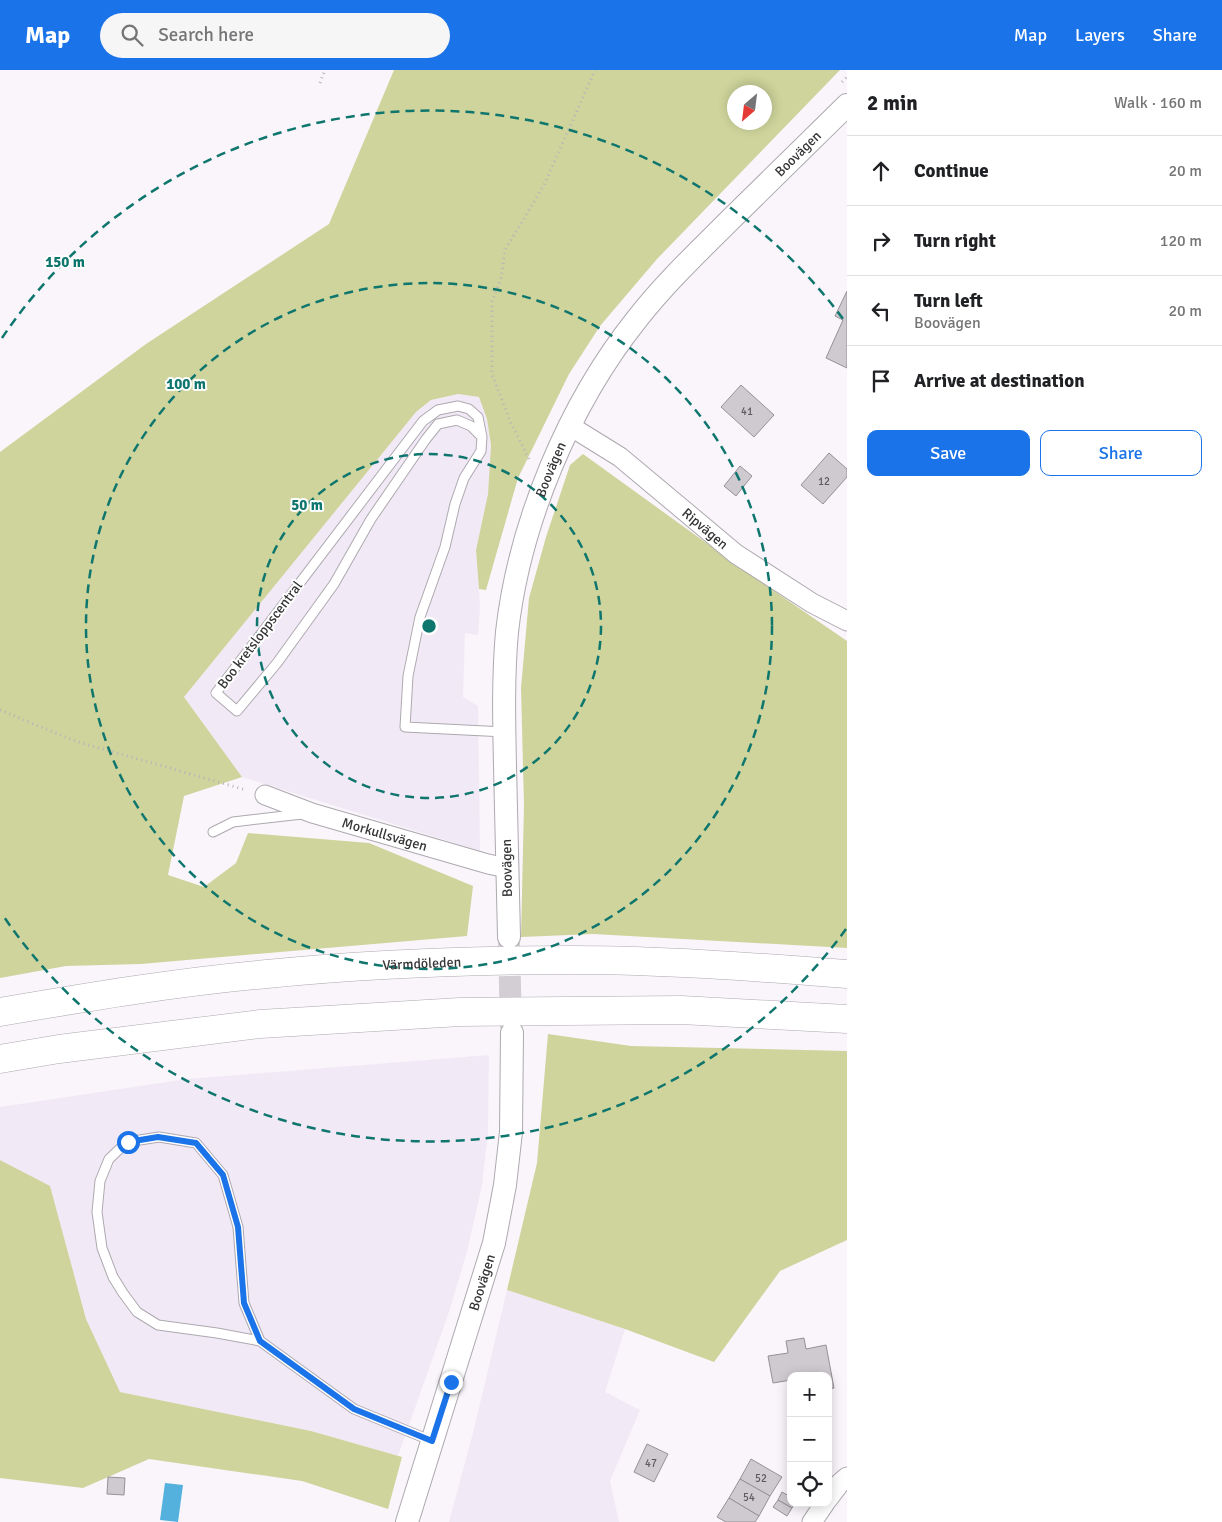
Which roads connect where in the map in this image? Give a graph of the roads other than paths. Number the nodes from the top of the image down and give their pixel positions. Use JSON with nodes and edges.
{"nodes":[{"id":1,"x":847,"y":105,"type":"edge"},
{"id":2,"x":570,"y":426,"type":"junction"},
{"id":3,"x":482,"y":437,"type":"junction"},
{"id":4,"x":847,"y":622,"type":"edge"},
{"id":5,"x":505,"y":732,"type":"junction"},
{"id":6,"x":265,"y":795,"type":"road end"},
{"id":7,"x":312,"y":812,"type":"junction"},
{"id":8,"x":212,"y":832,"type":"dead end"},
{"id":9,"x":507,"y":868,"type":"junction"},
{"id":10,"x":509,"y":937,"type":"tunnel mouth"},
{"id":11,"x":847,"y":974,"type":"edge"},
{"id":12,"x":0,"y":1012,"type":"edge"},
{"id":13,"x":847,"y":1019,"type":"edge"},
{"id":14,"x":512,"y":1034,"type":"tunnel mouth"},
{"id":15,"x":0,"y":1059,"type":"edge"},
{"id":16,"x":260,"y":1341,"type":"junction"},
{"id":17,"x":432,"y":1441,"type":"junction"},
{"id":18,"x":847,"y":1477,"type":"edge"},
{"id":19,"x":832,"y":1494,"type":"edge"},
{"id":20,"x":823,"y":1507,"type":"edge"},
{"id":21,"x":407,"y":1522,"type":"edge"},
{"id":22,"x":812,"y":1522,"type":"edge"}],
"edges":[{"from":1,"to":2,"type":"street","name":"Boovägen"},
{"from":2,"to":4,"type":"street","name":"Ripvägen"},
{"from":2,"to":5,"type":"street","name":"Boovägen"},
{"from":3,"to":3,"type":"lane","name":"Boo kretsloppscentral"},
{"from":3,"to":5,"type":"lane"},
{"from":5,"to":9,"type":"street","name":"Boovägen"},
{"from":6,"to":7,"type":"street","name":"Morkullsvägen"},
{"from":7,"to":8,"type":"lane"},
{"from":7,"to":9,"type":"street","name":"Morkullsvägen"},
{"from":9,"to":10,"type":"street","name":"Boovägen"},
{"from":11,"to":12,"type":"highway","name":"Värmdöleden"},
{"from":13,"to":15,"type":"highway"},
{"from":14,"to":17,"type":"street","name":"Boovägen"},
{"from":16,"to":16,"type":"lane"},
{"from":16,"to":17,"type":"lane"},
{"from":17,"to":21,"type":"street","name":"Boovägen"},
{"from":18,"to":19,"type":"street"},
{"from":20,"to":22,"type":"street"}]}
